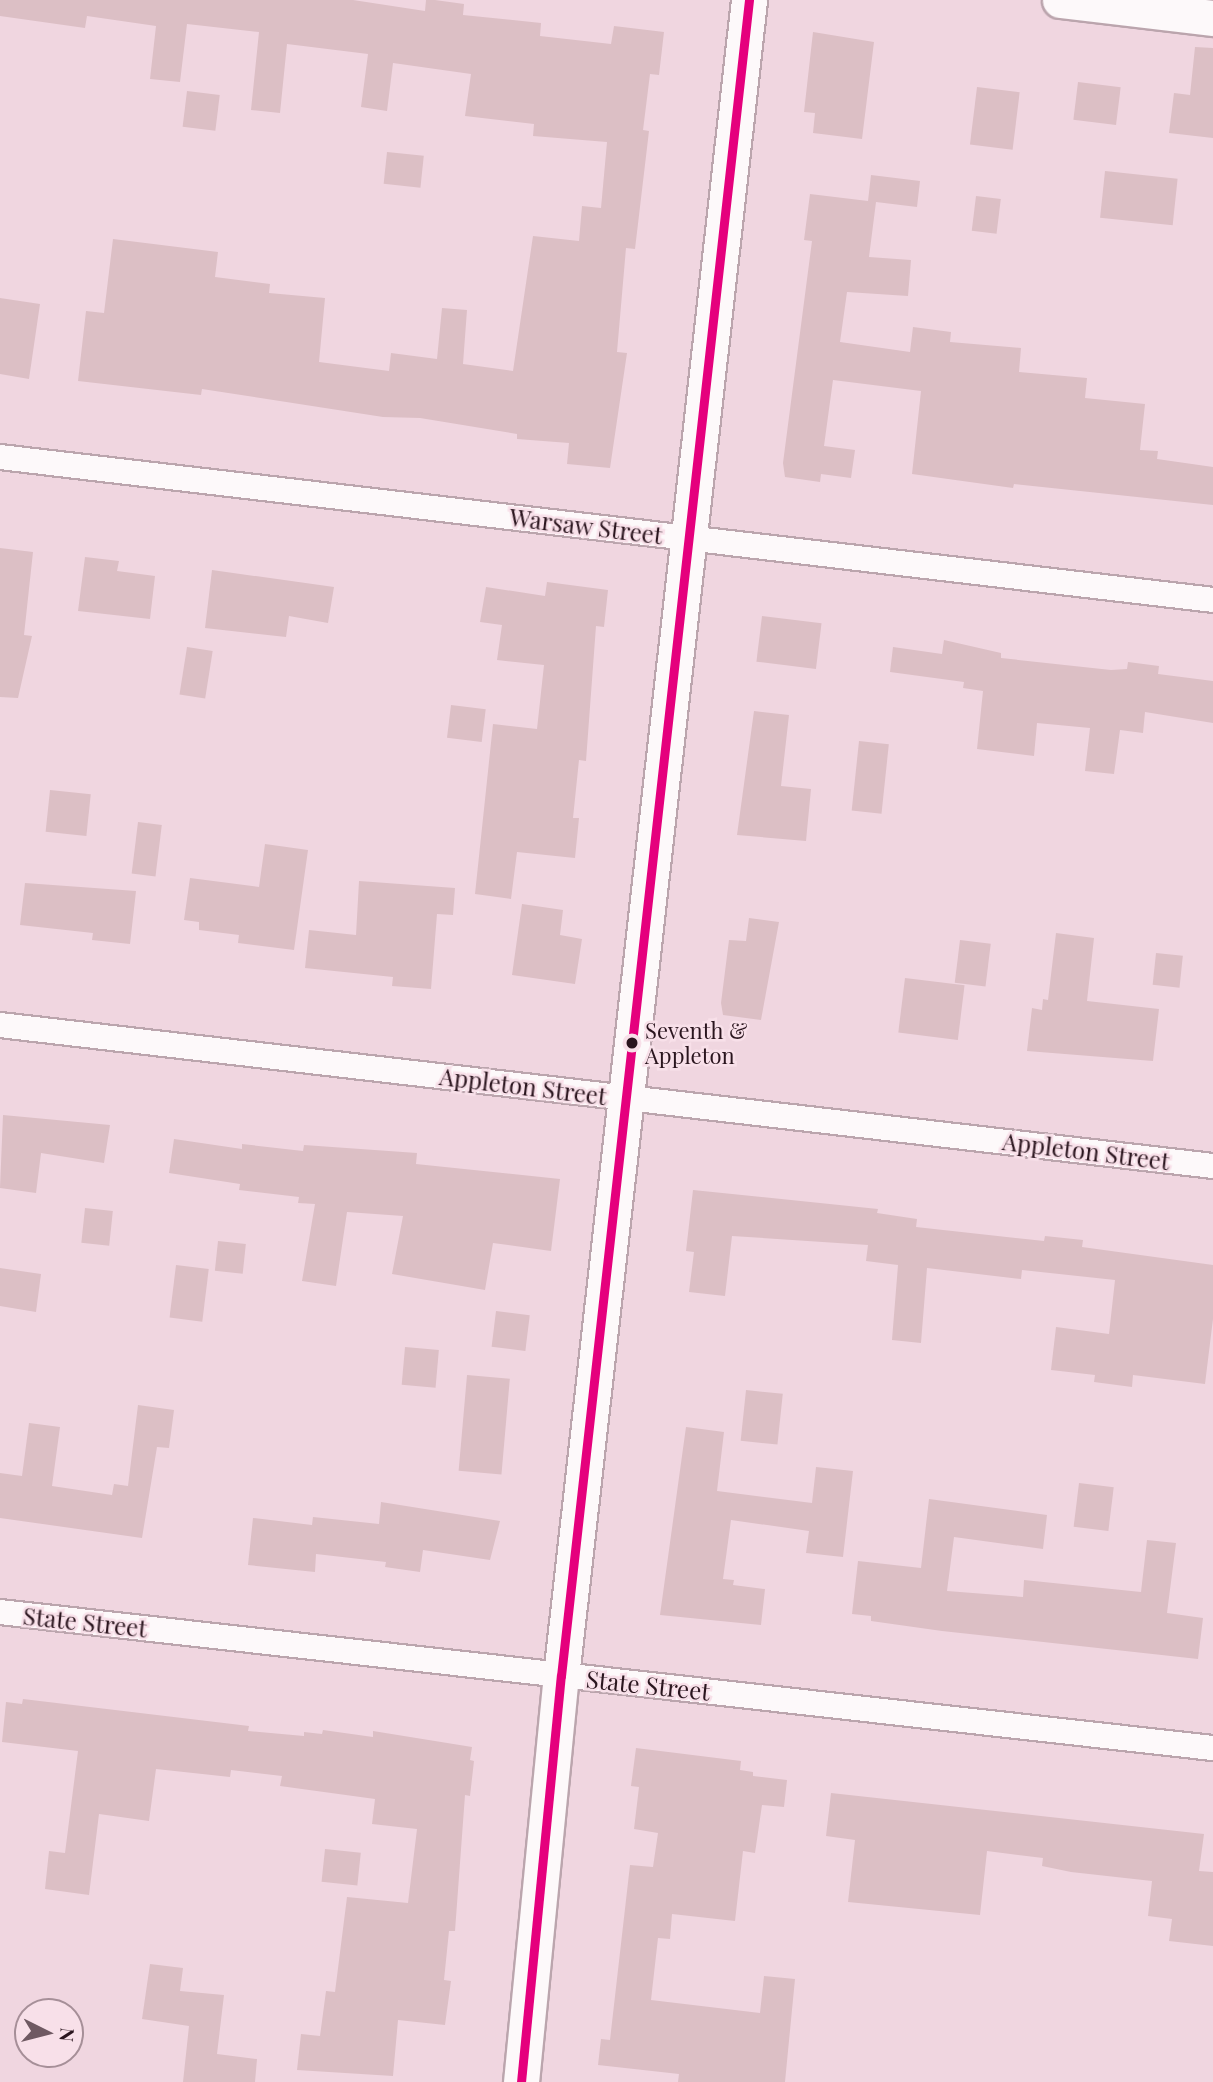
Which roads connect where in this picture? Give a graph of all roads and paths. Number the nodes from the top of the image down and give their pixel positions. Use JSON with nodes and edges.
{"nodes":[{"id":1,"x":749,"y":0,"type":"edge"},
{"id":2,"x":1060,"y":0,"type":"edge"},
{"id":3,"x":1213,"y":18,"type":"edge"},
{"id":4,"x":0,"y":457,"type":"edge"},
{"id":5,"x":690,"y":538,"type":"junction"},
{"id":6,"x":1213,"y":600,"type":"edge"},
{"id":7,"x":0,"y":1025,"type":"edge"},
{"id":8,"x":628,"y":1099,"type":"junction"},
{"id":9,"x":1213,"y":1166,"type":"edge"},
{"id":10,"x":0,"y":1612,"type":"edge"},
{"id":11,"x":561,"y":1676,"type":"junction"},
{"id":12,"x":1213,"y":1748,"type":"edge"},
{"id":13,"x":521,"y":2082,"type":"edge"}],
"edges":[{"from":1,"to":5,"type":"street"},
{"from":2,"to":3,"type":"street"},
{"from":4,"to":5,"type":"street","name":"Warsaw Street"},
{"from":5,"to":6,"type":"street","name":"Warsaw Street"},
{"from":5,"to":8,"type":"street"},
{"from":7,"to":8,"type":"street","name":"Appleton Street"},
{"from":8,"to":9,"type":"street","name":"Appleton Street"},
{"from":8,"to":11,"type":"street"},
{"from":10,"to":11,"type":"street","name":"State Street"},
{"from":11,"to":12,"type":"street","name":"State Street"},
{"from":11,"to":13,"type":"street"}]}
